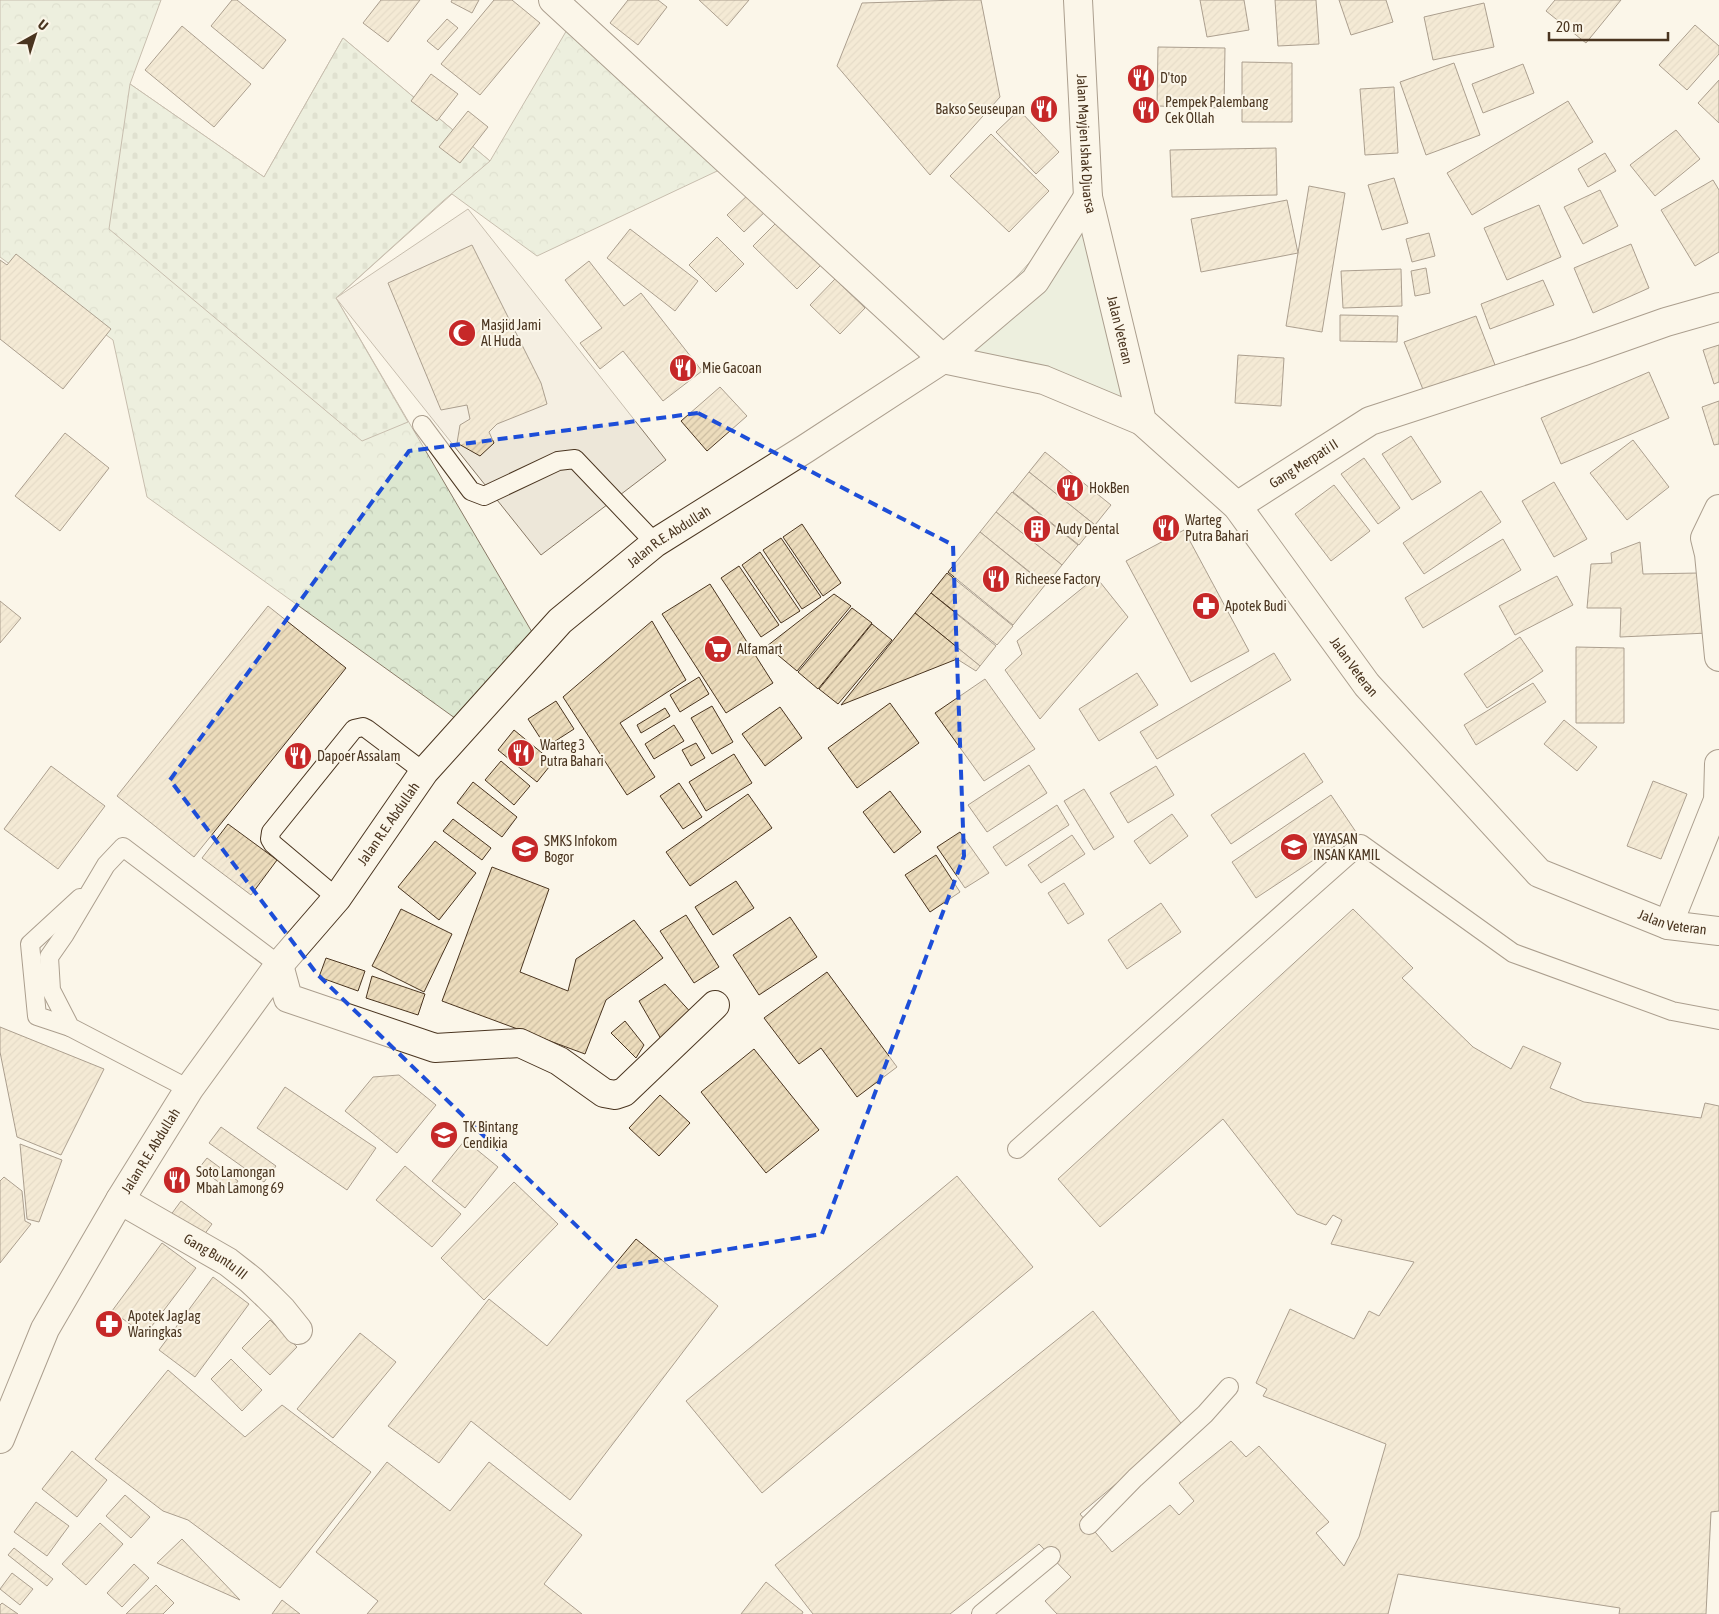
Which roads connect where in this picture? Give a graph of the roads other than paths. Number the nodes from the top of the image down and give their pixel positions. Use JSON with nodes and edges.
{"nodes":[{"id":1,"x":553,"y":0,"type":"edge"},
{"id":2,"x":1078,"y":0,"type":"edge"},
{"id":3,"x":1088,"y":197,"type":"junction"},
{"id":4,"x":1109,"y":284,"type":"joint"},
{"id":5,"x":1719,"y":308,"type":"edge"},
{"id":6,"x":942,"y":360,"type":"junction"},
{"id":7,"x":1142,"y":421,"type":"junction"},
{"id":8,"x":422,"y":425,"type":"dead end"},
{"id":9,"x":1237,"y":506,"type":"junction"},
{"id":10,"x":1719,"y":509,"type":"edge"},
{"id":11,"x":655,"y":543,"type":"junction"},
{"id":12,"x":1719,"y":658,"type":"edge"},
{"id":13,"x":1719,"y":764,"type":"edge"},
{"id":14,"x":424,"y":772,"type":"junction"},
{"id":15,"x":95,"y":885,"type":"junction"},
{"id":16,"x":337,"y":898,"type":"junction"},
{"id":17,"x":1668,"y":925,"type":"junction"},
{"id":18,"x":1719,"y":931,"type":"edge"},
{"id":19,"x":279,"y":965,"type":"junction"},
{"id":20,"x":715,"y":1005,"type":"dead end"},
{"id":21,"x":1719,"y":1020,"type":"edge"},
{"id":22,"x":70,"y":1027,"type":"junction"},
{"id":23,"x":189,"y":1089,"type":"junction"},
{"id":24,"x":1018,"y":1149,"type":"dead end"},
{"id":25,"x":120,"y":1200,"type":"junction"},
{"id":26,"x":298,"y":1330,"type":"dead end"},
{"id":27,"x":1229,"y":1387,"type":"dead end"},
{"id":28,"x":0,"y":1439,"type":"edge"},
{"id":29,"x":1089,"y":1525,"type":"dead end"},
{"id":30,"x":1050,"y":1556,"type":"dead end"},
{"id":31,"x":980,"y":1614,"type":"edge"}],
"edges":[{"from":1,"to":6,"type":"main road"},
{"from":2,"to":3,"type":"main road","name":"Jalan Mayjen Ishak Djuarsa"},
{"from":3,"to":4,"type":"main road","name":"Jalan Mayjen Ishak Djuarsa"},
{"from":3,"to":6,"type":"main road","name":"Jalan R.E. Abdullah"},
{"from":4,"to":7,"type":"main road","name":"Jalan Veteran"},
{"from":5,"to":9,"type":"main road","name":"Gang Merpati II"},
{"from":6,"to":7,"type":"main road"},
{"from":6,"to":11,"type":"main road","name":"Jalan R.E. Abdullah"},
{"from":7,"to":9,"type":"main road","name":"Jalan Veteran"},
{"from":8,"to":11,"type":"lane"},
{"from":9,"to":17,"type":"main road","name":"Jalan Veteran"},
{"from":10,"to":12,"type":"main road"},
{"from":11,"to":14,"type":"main road","name":"Jalan R.E. Abdullah"},
{"from":13,"to":17,"type":"main road"},
{"from":14,"to":16,"type":"main road","name":"Jalan R.E. Abdullah"},
{"from":14,"to":16,"type":"lane"},
{"from":15,"to":19,"type":"lane"},
{"from":15,"to":22,"type":"lane"},
{"from":15,"to":22,"type":"lane"},
{"from":16,"to":19,"type":"main road","name":"Jalan R.E. Abdullah"},
{"from":17,"to":18,"type":"main road","name":"Jalan Veteran"},
{"from":19,"to":20,"type":"main road"},
{"from":19,"to":23,"type":"main road","name":"Jalan R.E. Abdullah"},
{"from":21,"to":24,"type":"lane"},
{"from":22,"to":23,"type":"lane"},
{"from":23,"to":25,"type":"main road","name":"Jalan R.E. Abdullah"},
{"from":25,"to":26,"type":"main road","name":"Gang Buntu III"},
{"from":25,"to":28,"type":"main road","name":"Jalan R.E. Abdullah"},
{"from":27,"to":29,"type":"lane"},
{"from":30,"to":31,"type":"lane"}]}
